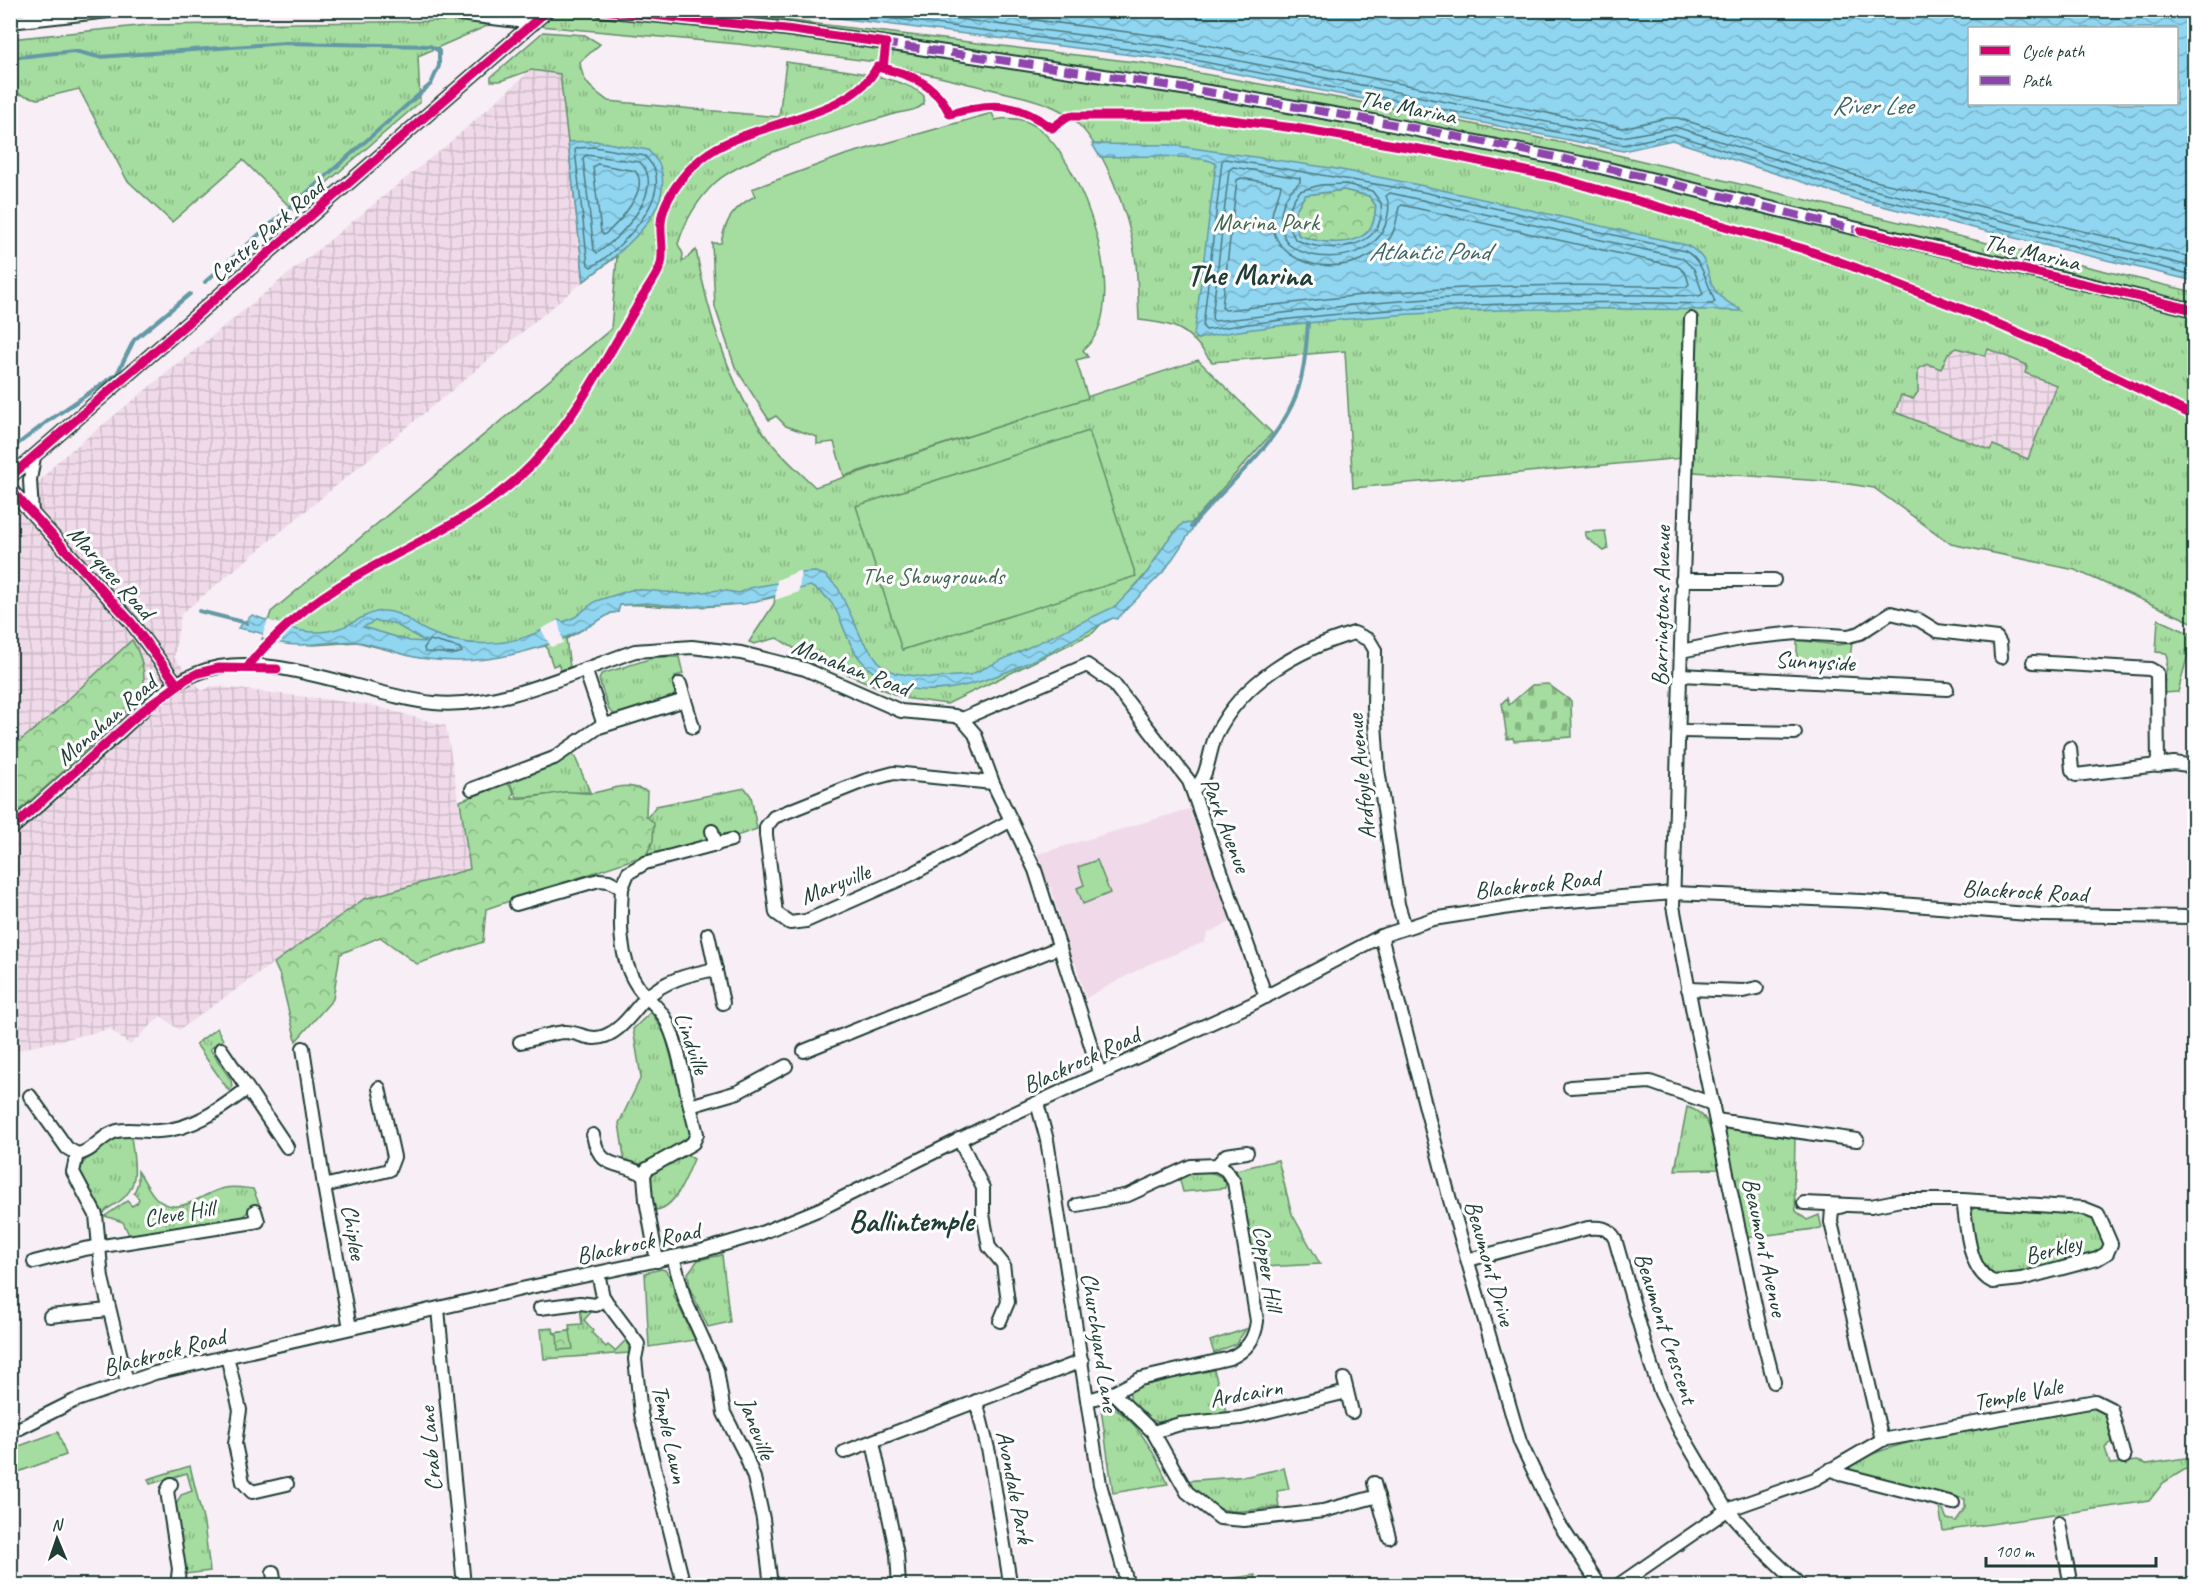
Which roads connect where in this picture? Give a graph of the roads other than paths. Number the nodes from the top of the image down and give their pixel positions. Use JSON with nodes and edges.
{"nodes":[{"id":1,"x":118,"y":10,"type":"edge"},
{"id":2,"x":425,"y":10,"type":"edge"},
{"id":3,"x":548,"y":10,"type":"edge"},
{"id":4,"x":602,"y":10,"type":"edge"},
{"id":5,"x":10,"y":22,"type":"edge"},
{"id":6,"x":534,"y":23,"type":"junction"},
{"id":7,"x":2194,"y":310,"type":"edge"},
{"id":8,"x":1691,"y":319,"type":"dead end"},
{"id":9,"x":34,"y":457,"type":"junction"},
{"id":10,"x":10,"y":477,"type":"edge"},
{"id":11,"x":10,"y":489,"type":"edge"},
{"id":12,"x":32,"y":513,"type":"junction"},
{"id":13,"x":1682,"y":580,"type":"junction"},
{"id":14,"x":1774,"y":580,"type":"dead end"},
{"id":15,"x":1681,"y":651,"type":"junction"},
{"id":16,"x":2001,"y":657,"type":"dead end"},
{"id":17,"x":2033,"y":662,"type":"dead end"},
{"id":18,"x":585,"y":669,"type":"junction"},
{"id":19,"x":1681,"y":675,"type":"junction"},
{"id":20,"x":177,"y":684,"type":"junction"},
{"id":21,"x":680,"y":684,"type":"dead end"},
{"id":22,"x":1947,"y":689,"type":"dead end"},
{"id":23,"x":685,"y":700,"type":"junction"},
{"id":24,"x":962,"y":719,"type":"junction"},
{"id":25,"x":604,"y":725,"type":"junction"},
{"id":26,"x":693,"y":727,"type":"dead end"},
{"id":27,"x":1680,"y":731,"type":"junction"},
{"id":28,"x":1795,"y":733,"type":"dead end"},
{"id":29,"x":2070,"y":748,"type":"dead end"},
{"id":30,"x":2158,"y":765,"type":"junction"},
{"id":31,"x":2194,"y":771,"type":"edge"},
{"id":32,"x":993,"y":783,"type":"junction"},
{"id":33,"x":472,"y":789,"type":"dead end"},
{"id":34,"x":1193,"y":790,"type":"junction"},
{"id":35,"x":1010,"y":821,"type":"junction"},
{"id":36,"x":10,"y":830,"type":"edge"},
{"id":37,"x":712,"y":831,"type":"dead end"},
{"id":38,"x":731,"y":840,"type":"dead end"},
{"id":39,"x":716,"y":845,"type":"junction"},
{"id":40,"x":622,"y":888,"type":"junction"},
{"id":41,"x":1674,"y":893,"type":"junction"},
{"id":42,"x":516,"y":904,"type":"dead end"},
{"id":43,"x":2194,"y":917,"type":"edge"},
{"id":44,"x":1405,"y":927,"type":"junction"},
{"id":45,"x":708,"y":934,"type":"dead end"},
{"id":46,"x":1381,"y":936,"type":"junction"},
{"id":47,"x":1060,"y":947,"type":"junction"},
{"id":48,"x":716,"y":969,"type":"junction"},
{"id":49,"x":1757,"y":988,"type":"dead end"},
{"id":50,"x":1688,"y":989,"type":"junction"},
{"id":51,"x":647,"y":997,"type":"junction"},
{"id":52,"x":1266,"y":997,"type":"junction"},
{"id":53,"x":723,"y":1004,"type":"dead end"},
{"id":54,"x":520,"y":1042,"type":"dead end"},
{"id":55,"x":303,"y":1048,"type":"dead end"},
{"id":56,"x":221,"y":1049,"type":"dead end"},
{"id":57,"x":804,"y":1052,"type":"dead end"},
{"id":58,"x":786,"y":1066,"type":"dead end"},
{"id":59,"x":1100,"y":1074,"type":"junction"},
{"id":60,"x":1570,"y":1087,"type":"dead end"},
{"id":61,"x":379,"y":1088,"type":"dead end"},
{"id":62,"x":247,"y":1089,"type":"junction"},
{"id":63,"x":30,"y":1096,"type":"dead end"},
{"id":64,"x":1037,"y":1103,"type":"junction"},
{"id":65,"x":1713,"y":1104,"type":"junction"},
{"id":66,"x":690,"y":1106,"type":"junction"},
{"id":67,"x":1716,"y":1120,"type":"junction"},
{"id":68,"x":593,"y":1136,"type":"dead end"},
{"id":69,"x":959,"y":1139,"type":"junction"},
{"id":70,"x":1857,"y":1140,"type":"dead end"},
{"id":71,"x":287,"y":1147,"type":"dead end"},
{"id":72,"x":1247,"y":1152,"type":"dead end"},
{"id":73,"x":77,"y":1154,"type":"junction"},
{"id":74,"x":1217,"y":1165,"type":"junction"},
{"id":75,"x":644,"y":1175,"type":"junction"},
{"id":76,"x":324,"y":1185,"type":"junction"},
{"id":77,"x":1963,"y":1200,"type":"junction"},
{"id":78,"x":1804,"y":1203,"type":"dead end"},
{"id":79,"x":1077,"y":1205,"type":"dead end"},
{"id":80,"x":1843,"y":1206,"type":"junction"},
{"id":81,"x":255,"y":1211,"type":"dead end"},
{"id":82,"x":97,"y":1247,"type":"junction"},
{"id":83,"x":673,"y":1257,"type":"junction"},
{"id":84,"x":1468,"y":1260,"type":"junction"},
{"id":85,"x":657,"y":1261,"type":"junction"},
{"id":86,"x":34,"y":1262,"type":"dead end"},
{"id":87,"x":598,"y":1273,"type":"junction"},
{"id":88,"x":605,"y":1299,"type":"junction"},
{"id":89,"x":540,"y":1308,"type":"dead end"},
{"id":90,"x":438,"y":1309,"type":"junction"},
{"id":91,"x":108,"y":1310,"type":"junction"},
{"id":92,"x":50,"y":1316,"type":"dead end"},
{"id":93,"x":1000,"y":1321,"type":"dead end"},
{"id":94,"x":350,"y":1328,"type":"junction"},
{"id":95,"x":227,"y":1356,"type":"junction"},
{"id":96,"x":1082,"y":1361,"type":"junction"},
{"id":97,"x":1344,"y":1379,"type":"dead end"},
{"id":98,"x":127,"y":1382,"type":"junction"},
{"id":99,"x":1774,"y":1382,"type":"dead end"},
{"id":100,"x":1347,"y":1392,"type":"junction"},
{"id":101,"x":1113,"y":1393,"type":"junction"},
{"id":102,"x":1088,"y":1400,"type":"junction"},
{"id":103,"x":976,"y":1401,"type":"junction"},
{"id":104,"x":1352,"y":1412,"type":"dead end"},
{"id":105,"x":1153,"y":1432,"type":"junction"},
{"id":106,"x":10,"y":1433,"type":"edge"},
{"id":107,"x":1882,"y":1440,"type":"junction"},
{"id":108,"x":873,"y":1442,"type":"junction"},
{"id":109,"x":844,"y":1452,"type":"dead end"},
{"id":110,"x":2124,"y":1457,"type":"dead end"},
{"id":111,"x":1832,"y":1469,"type":"junction"},
{"id":112,"x":1374,"y":1483,"type":"dead end"},
{"id":113,"x":171,"y":1484,"type":"dead end"},
{"id":114,"x":286,"y":1484,"type":"dead end"},
{"id":115,"x":1378,"y":1496,"type":"junction"},
{"id":116,"x":1953,"y":1503,"type":"dead end"},
{"id":117,"x":1727,"y":1510,"type":"junction"},
{"id":118,"x":2059,"y":1522,"type":"dead end"},
{"id":119,"x":1389,"y":1536,"type":"dead end"},
{"id":120,"x":273,"y":1572,"type":"dead end"},
{"id":121,"x":1010,"y":1582,"type":"dead end"},
{"id":122,"x":177,"y":1586,"type":"edge"},
{"id":123,"x":275,"y":1586,"type":"edge"},
{"id":124,"x":464,"y":1586,"type":"edge"},
{"id":125,"x":684,"y":1586,"type":"edge"},
{"id":126,"x":771,"y":1586,"type":"edge"},
{"id":127,"x":899,"y":1586,"type":"edge"},
{"id":128,"x":1128,"y":1586,"type":"edge"},
{"id":129,"x":1600,"y":1586,"type":"edge"},
{"id":130,"x":1617,"y":1586,"type":"edge"},
{"id":131,"x":1801,"y":1586,"type":"edge"},
{"id":132,"x":2071,"y":1586,"type":"edge"}],
"edges":[{"from":1,"to":5,"type":"street"},
{"from":2,"to":6,"type":"street"},
{"from":3,"to":6,"type":"street","name":"Centre Park Road"},
{"from":4,"to":7,"type":"street","name":"The Marina"},
{"from":6,"to":9,"type":"street","name":"Centre Park Road"},
{"from":8,"to":13,"type":"street","name":"Barringtons Avenue"},
{"from":9,"to":10,"type":"street","name":"Centre Park Road"},
{"from":9,"to":12,"type":"street"},
{"from":11,"to":12,"type":"street","name":"Marquee Road"},
{"from":12,"to":20,"type":"street","name":"Marquee Road"},
{"from":13,"to":14,"type":"street"},
{"from":13,"to":15,"type":"street","name":"Barringtons Avenue"},
{"from":15,"to":16,"type":"street"},
{"from":15,"to":19,"type":"street","name":"Barringtons Avenue"},
{"from":17,"to":30,"type":"street"},
{"from":18,"to":20,"type":"street","name":"Monahan Road"},
{"from":18,"to":24,"type":"street","name":"Monahan Road"},
{"from":18,"to":25,"type":"street"},
{"from":19,"to":22,"type":"street","name":"Sunnyside"},
{"from":19,"to":27,"type":"street","name":"Barringtons Avenue"},
{"from":20,"to":36,"type":"street","name":"Monahan Road"},
{"from":21,"to":23,"type":"street"},
{"from":23,"to":25,"type":"street"},
{"from":23,"to":26,"type":"street"},
{"from":24,"to":32,"type":"street"},
{"from":24,"to":34,"type":"street","name":"Park Avenue"},
{"from":25,"to":33,"type":"street"},
{"from":27,"to":28,"type":"street"},
{"from":27,"to":41,"type":"street","name":"Barringtons Avenue"},
{"from":29,"to":30,"type":"street"},
{"from":30,"to":31,"type":"street"},
{"from":32,"to":35,"type":"street"},
{"from":32,"to":35,"type":"street","name":"Maryville"},
{"from":34,"to":44,"type":"street","name":"Ardfoyle Avenue"},
{"from":34,"to":52,"type":"street","name":"Park Avenue"},
{"from":35,"to":47,"type":"street"},
{"from":37,"to":39,"type":"street"},
{"from":38,"to":39,"type":"street"},
{"from":39,"to":40,"type":"street"},
{"from":40,"to":42,"type":"street"},
{"from":40,"to":51,"type":"street","name":"Lindville"},
{"from":41,"to":43,"type":"street","name":"Blackrock Road"},
{"from":41,"to":44,"type":"street","name":"Blackrock Road"},
{"from":41,"to":50,"type":"street","name":"Beaumont Avenue"},
{"from":44,"to":46,"type":"street","name":"Blackrock Road"},
{"from":45,"to":48,"type":"street","name":"Lindville"},
{"from":46,"to":52,"type":"street","name":"Blackrock Road"},
{"from":46,"to":84,"type":"street","name":"Beaumont Drive"},
{"from":47,"to":57,"type":"street"},
{"from":47,"to":59,"type":"street"},
{"from":48,"to":51,"type":"street","name":"Lindville"},
{"from":48,"to":53,"type":"street","name":"Lindville"},
{"from":49,"to":50,"type":"street"},
{"from":50,"to":65,"type":"street","name":"Beaumont Avenue"},
{"from":51,"to":54,"type":"street","name":"Lindville"},
{"from":51,"to":66,"type":"street","name":"Lindville"},
{"from":52,"to":59,"type":"street","name":"Blackrock Road"},
{"from":55,"to":76,"type":"street"},
{"from":56,"to":62,"type":"street"},
{"from":58,"to":66,"type":"street","name":"Lindville"},
{"from":59,"to":64,"type":"street","name":"Blackrock Road"},
{"from":60,"to":65,"type":"street"},
{"from":61,"to":76,"type":"street","name":"Chiplee"},
{"from":62,"to":71,"type":"street"},
{"from":62,"to":73,"type":"street"},
{"from":63,"to":73,"type":"street"},
{"from":64,"to":69,"type":"street","name":"Blackrock Road"},
{"from":64,"to":96,"type":"street","name":"Churchyard Lane"},
{"from":65,"to":67,"type":"street","name":"Beaumont Avenue"},
{"from":66,"to":75,"type":"street","name":"Lindville"},
{"from":67,"to":70,"type":"street"},
{"from":67,"to":99,"type":"street","name":"Beaumont Avenue"},
{"from":68,"to":75,"type":"street"},
{"from":69,"to":83,"type":"street","name":"Blackrock Road"},
{"from":69,"to":93,"type":"street"},
{"from":72,"to":74,"type":"street"},
{"from":73,"to":82,"type":"street"},
{"from":74,"to":79,"type":"street"},
{"from":74,"to":101,"type":"street","name":"Copper Hill"},
{"from":75,"to":85,"type":"street"},
{"from":76,"to":94,"type":"street","name":"Chiplee"},
{"from":77,"to":77,"type":"street","name":"Berkley"},
{"from":77,"to":80,"type":"street","name":"Berkley"},
{"from":78,"to":80,"type":"street"},
{"from":80,"to":107,"type":"street"},
{"from":81,"to":82,"type":"street","name":"Cleve Hill"},
{"from":82,"to":86,"type":"street","name":"Cleve Hill"},
{"from":82,"to":91,"type":"street"},
{"from":83,"to":85,"type":"street","name":"Blackrock Road"},
{"from":83,"to":126,"type":"street","name":"Janeville"},
{"from":84,"to":117,"type":"street","name":"Beaumont Crescent"},
{"from":84,"to":129,"type":"street","name":"Beaumont Drive"},
{"from":85,"to":87,"type":"street","name":"Blackrock Road"},
{"from":87,"to":88,"type":"street","name":"Temple Lawn"},
{"from":87,"to":90,"type":"street","name":"Blackrock Road"},
{"from":88,"to":89,"type":"street"},
{"from":88,"to":125,"type":"street","name":"Temple Lawn"},
{"from":90,"to":94,"type":"street","name":"Blackrock Road"},
{"from":90,"to":124,"type":"street","name":"Crab Lane"},
{"from":91,"to":92,"type":"street"},
{"from":91,"to":98,"type":"street"},
{"from":94,"to":95,"type":"street","name":"Blackrock Road"},
{"from":95,"to":98,"type":"street","name":"Blackrock Road"},
{"from":95,"to":114,"type":"street"},
{"from":96,"to":102,"type":"street","name":"Churchyard Lane"},
{"from":96,"to":103,"type":"street","name":"Avondale Park"},
{"from":97,"to":100,"type":"street"},
{"from":98,"to":106,"type":"street","name":"Blackrock Road"},
{"from":100,"to":104,"type":"street"},
{"from":100,"to":105,"type":"street","name":"Ardcairn"},
{"from":101,"to":102,"type":"street","name":"Copper Hill"},
{"from":101,"to":105,"type":"street"},
{"from":102,"to":128,"type":"street","name":"Churchyard Lane"},
{"from":103,"to":108,"type":"street","name":"Avondale Park"},
{"from":103,"to":121,"type":"street","name":"Avondale Park"},
{"from":105,"to":115,"type":"street"},
{"from":107,"to":110,"type":"street","name":"Temple Vale"},
{"from":107,"to":111,"type":"street","name":"Temple Vale"},
{"from":108,"to":109,"type":"street","name":"Avondale Park"},
{"from":108,"to":127,"type":"street"},
{"from":111,"to":116,"type":"street"},
{"from":111,"to":117,"type":"street","name":"Temple Vale"},
{"from":112,"to":115,"type":"street"},
{"from":113,"to":122,"type":"street"},
{"from":115,"to":119,"type":"street"},
{"from":117,"to":130,"type":"street"},
{"from":117,"to":131,"type":"street"},
{"from":118,"to":132,"type":"street"},
{"from":120,"to":123,"type":"street"}]}
